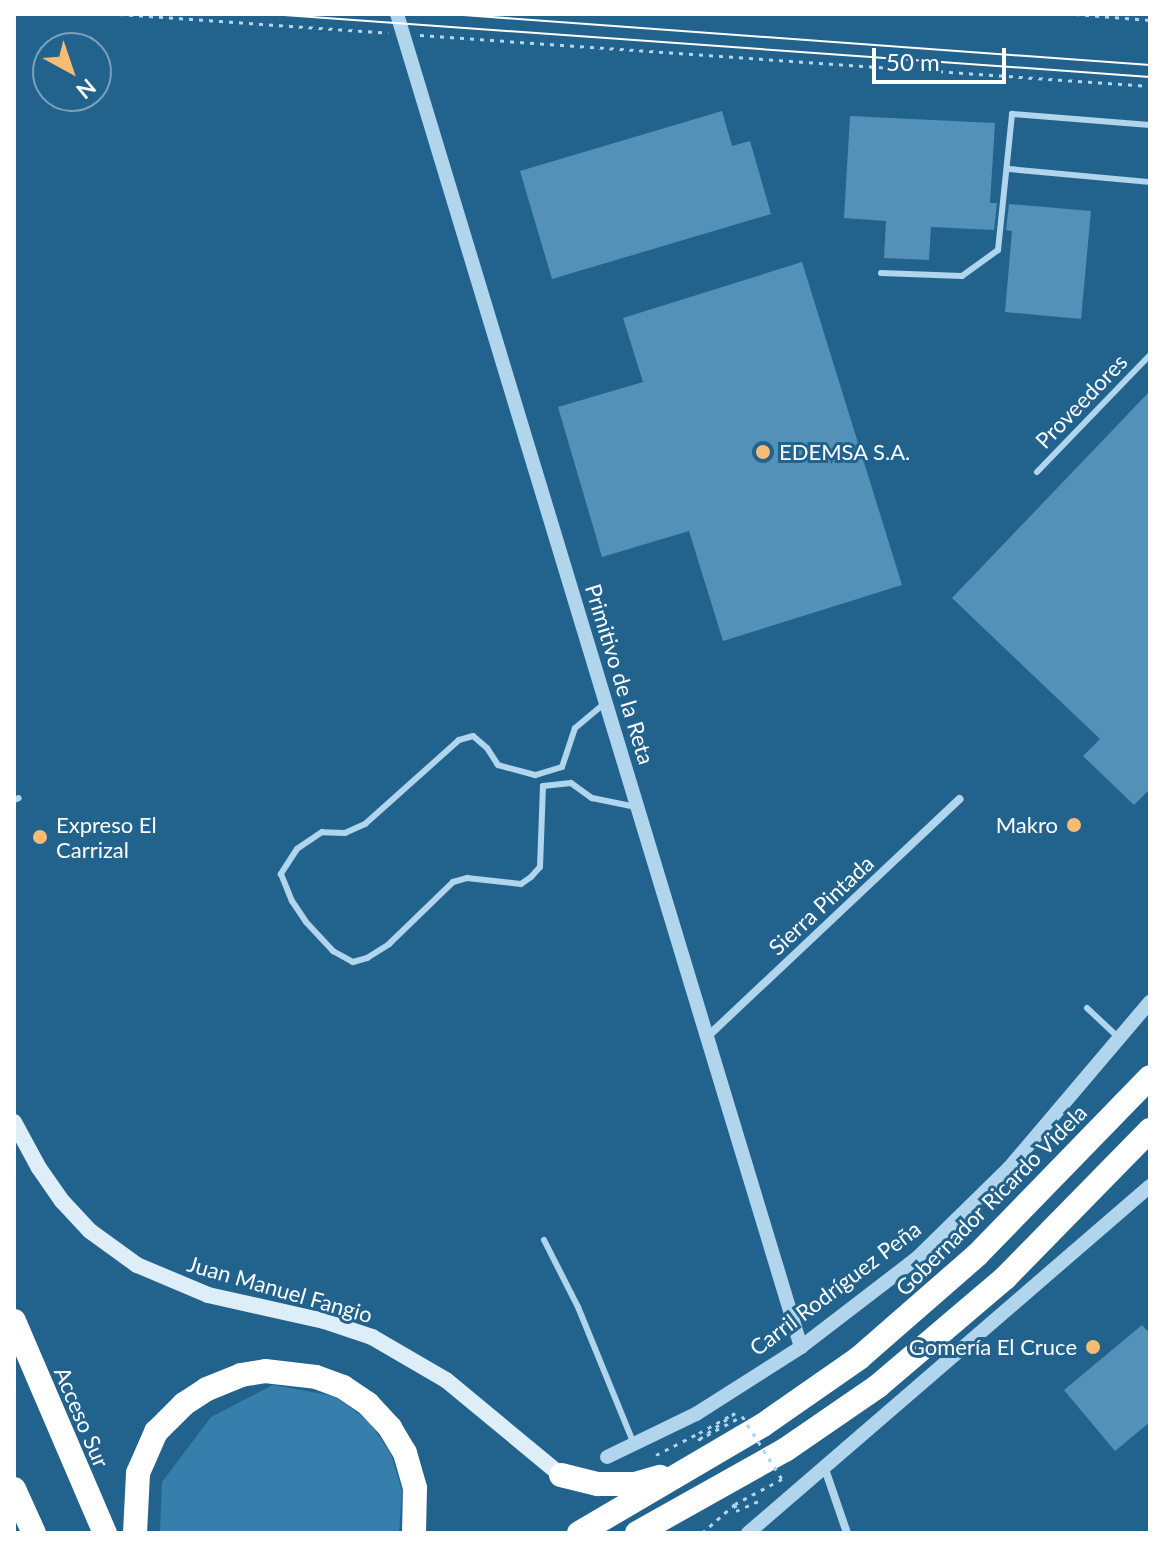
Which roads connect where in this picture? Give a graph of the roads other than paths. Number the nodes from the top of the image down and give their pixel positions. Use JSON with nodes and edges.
{"nodes":[{"id":1,"x":397,"y":14,"type":"edge"},
{"id":2,"x":1150,"y":125,"type":"edge"},
{"id":3,"x":1009,"y":169,"type":"junction"},
{"id":4,"x":1150,"y":182,"type":"edge"},
{"id":5,"x":881,"y":273,"type":"dead end"},
{"id":6,"x":1150,"y":355,"type":"edge"},
{"id":7,"x":1037,"y":472,"type":"dead end"},
{"id":8,"x":605,"y":703,"type":"junction"},
{"id":9,"x":960,"y":799,"type":"dead end"},
{"id":10,"x":637,"y":808,"type":"junction"},
{"id":11,"x":1150,"y":1002,"type":"edge"},
{"id":12,"x":1087,"y":1008,"type":"dead end"},
{"id":13,"x":707,"y":1037,"type":"junction"},
{"id":14,"x":1118,"y":1037,"type":"junction"},
{"id":15,"x":1150,"y":1077,"type":"edge"},
{"id":16,"x":14,"y":1122,"type":"edge"},
{"id":17,"x":1150,"y":1130,"type":"edge"},
{"id":18,"x":1150,"y":1186,"type":"edge"},
{"id":19,"x":544,"y":1240,"type":"dead end"},
{"id":20,"x":14,"y":1321,"type":"edge"},
{"id":21,"x":801,"y":1347,"type":"junction"},
{"id":22,"x":635,"y":1445,"type":"junction"},
{"id":23,"x":607,"y":1457,"type":"dead end"},
{"id":24,"x":693,"y":1467,"type":"junction"},
{"id":25,"x":825,"y":1469,"type":"junction"},
{"id":26,"x":561,"y":1475,"type":"joint"},
{"id":27,"x":14,"y":1489,"type":"edge"},
{"id":28,"x":706,"y":1495,"type":"junction"},
{"id":29,"x":34,"y":1533,"type":"edge"},
{"id":30,"x":105,"y":1533,"type":"edge"},
{"id":31,"x":135,"y":1533,"type":"edge"},
{"id":32,"x":414,"y":1533,"type":"edge"},
{"id":33,"x":579,"y":1533,"type":"edge"},
{"id":34,"x":637,"y":1533,"type":"edge"},
{"id":35,"x":654,"y":1533,"type":"edge"},
{"id":36,"x":748,"y":1533,"type":"edge"},
{"id":37,"x":847,"y":1533,"type":"edge"}],
"edges":[{"from":1,"to":8,"type":"street","name":"Primitivo de la Reta"},
{"from":2,"to":3,"type":"lane"},
{"from":3,"to":4,"type":"lane"},
{"from":3,"to":5,"type":"lane"},
{"from":6,"to":7,"type":"lane","name":"Proveedores"},
{"from":8,"to":10,"type":"street","name":"Primitivo de la Reta"},
{"from":8,"to":10,"type":"lane"},
{"from":9,"to":13,"type":"street","name":"Sierra Pintada"},
{"from":10,"to":13,"type":"street","name":"Primitivo de la Reta"},
{"from":11,"to":14,"type":"street","name":"Carril Rodríguez Peña"},
{"from":12,"to":14,"type":"lane"},
{"from":13,"to":21,"type":"street","name":"Primitivo de la Reta"},
{"from":14,"to":21,"type":"street","name":"Carril Rodríguez Peña"},
{"from":15,"to":24,"type":"highway","name":"Gobernador Ricardo Videla"},
{"from":16,"to":26,"type":"main road","name":"Juan Manuel Fangio"},
{"from":17,"to":28,"type":"highway"},
{"from":18,"to":25,"type":"street"},
{"from":19,"to":22,"type":"lane"},
{"from":20,"to":30,"type":"highway","name":"Acceso Sur"},
{"from":21,"to":22,"type":"street","name":"Carril Rodríguez Peña"},
{"from":22,"to":23,"type":"street","name":"Carril Rodríguez Peña"},
{"from":24,"to":26,"type":"highway"},
{"from":24,"to":33,"type":"highway","name":"Gobernador Ricardo Videla"},
{"from":25,"to":36,"type":"street"},
{"from":25,"to":37,"type":"street"},
{"from":27,"to":29,"type":"highway"},
{"from":28,"to":34,"type":"highway"},
{"from":28,"to":35,"type":"highway"},
{"from":31,"to":32,"type":"highway"}]}
